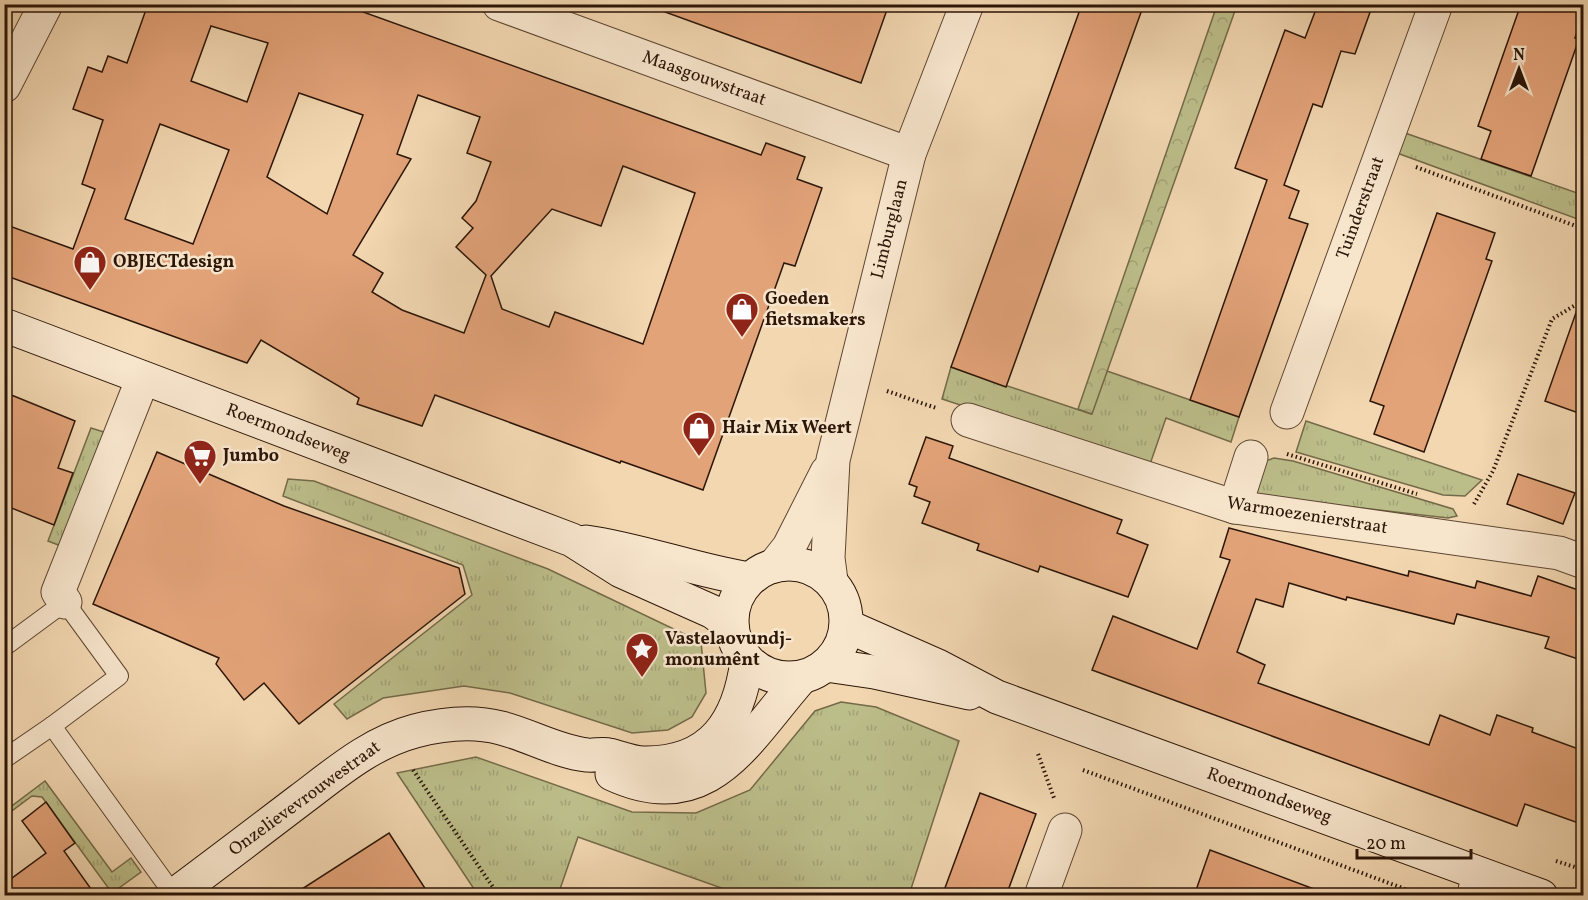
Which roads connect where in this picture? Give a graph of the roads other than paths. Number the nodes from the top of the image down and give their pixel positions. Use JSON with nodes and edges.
{"nodes":[{"id":1,"x":46,"y":4,"type":"edge"},
{"id":2,"x":499,"y":4,"type":"edge"},
{"id":3,"x":967,"y":4,"type":"edge"},
{"id":4,"x":1436,"y":4,"type":"edge"},
{"id":5,"x":8,"y":70,"type":"edge"},
{"id":6,"x":909,"y":154,"type":"junction"},
{"id":7,"x":4,"y":325,"type":"edge"},
{"id":8,"x":143,"y":378,"type":"junction"},
{"id":9,"x":1287,"y":412,"type":"dead end"},
{"id":10,"x":968,"y":420,"type":"road end"},
{"id":11,"x":1251,"y":457,"type":"dead end"},
{"id":12,"x":833,"y":460,"type":"junction"},
{"id":13,"x":1235,"y":507,"type":"junction"},
{"id":14,"x":572,"y":540,"type":"junction"},
{"id":15,"x":1584,"y":562,"type":"edge"},
{"id":16,"x":761,"y":572,"type":"junction"},
{"id":17,"x":831,"y":581,"type":"junction"},
{"id":18,"x":65,"y":602,"type":"junction"},
{"id":19,"x":731,"y":625,"type":"junction"},
{"id":20,"x":847,"y":626,"type":"junction"},
{"id":21,"x":4,"y":647,"type":"edge"},
{"id":22,"x":747,"y":661,"type":"junction"},
{"id":23,"x":814,"y":671,"type":"junction"},
{"id":24,"x":997,"y":697,"type":"junction"},
{"id":25,"x":52,"y":726,"type":"junction"},
{"id":26,"x":587,"y":755,"type":"junction"},
{"id":27,"x":4,"y":759,"type":"edge"},
{"id":28,"x":1065,"y":830,"type":"road end"},
{"id":29,"x":1469,"y":883,"type":"edge"},
{"id":30,"x":174,"y":895,"type":"edge"},
{"id":31,"x":1041,"y":896,"type":"edge"},
{"id":32,"x":1541,"y":896,"type":"edge"}],
"edges":[{"from":1,"to":5,"type":"street"},
{"from":2,"to":6,"type":"street","name":"Maasgouwstraat"},
{"from":3,"to":6,"type":"street","name":"Limburglaan"},
{"from":4,"to":9,"type":"street","name":"Tuinderstraat"},
{"from":6,"to":12,"type":"street","name":"Limburglaan"},
{"from":7,"to":8,"type":"street","name":"Roermondseweg"},
{"from":8,"to":14,"type":"street","name":"Roermondseweg"},
{"from":8,"to":18,"type":"street"},
{"from":10,"to":13,"type":"street","name":"Warmoezenierstraat"},
{"from":11,"to":13,"type":"street"},
{"from":12,"to":16,"type":"street","name":"Limburglaan"},
{"from":12,"to":17,"type":"street","name":"Limburglaan"},
{"from":13,"to":15,"type":"street","name":"Warmoezenierstraat"},
{"from":14,"to":16,"type":"street","name":"Roermondseweg"},
{"from":14,"to":19,"type":"street","name":"Roermondseweg"},
{"from":16,"to":17,"type":"street"},
{"from":16,"to":19,"type":"street"},
{"from":17,"to":20,"type":"street"},
{"from":18,"to":21,"type":"lane"},
{"from":18,"to":25,"type":"lane"},
{"from":19,"to":22,"type":"street"},
{"from":20,"to":23,"type":"street"},
{"from":20,"to":24,"type":"street","name":"Roermondseweg"},
{"from":22,"to":23,"type":"street"},
{"from":22,"to":26,"type":"street","name":"Onzelievevrouwestraat"},
{"from":23,"to":24,"type":"street","name":"Roermondseweg"},
{"from":23,"to":26,"type":"street","name":"Onzelievevrouwestraat"},
{"from":24,"to":29,"type":"street","name":"Roermondseweg"},
{"from":25,"to":27,"type":"lane"},
{"from":25,"to":30,"type":"lane"},
{"from":26,"to":30,"type":"street","name":"Onzelievevrouwestraat"},
{"from":28,"to":31,"type":"street"},
{"from":29,"to":32,"type":"street","name":"Roermondseweg"}]}
